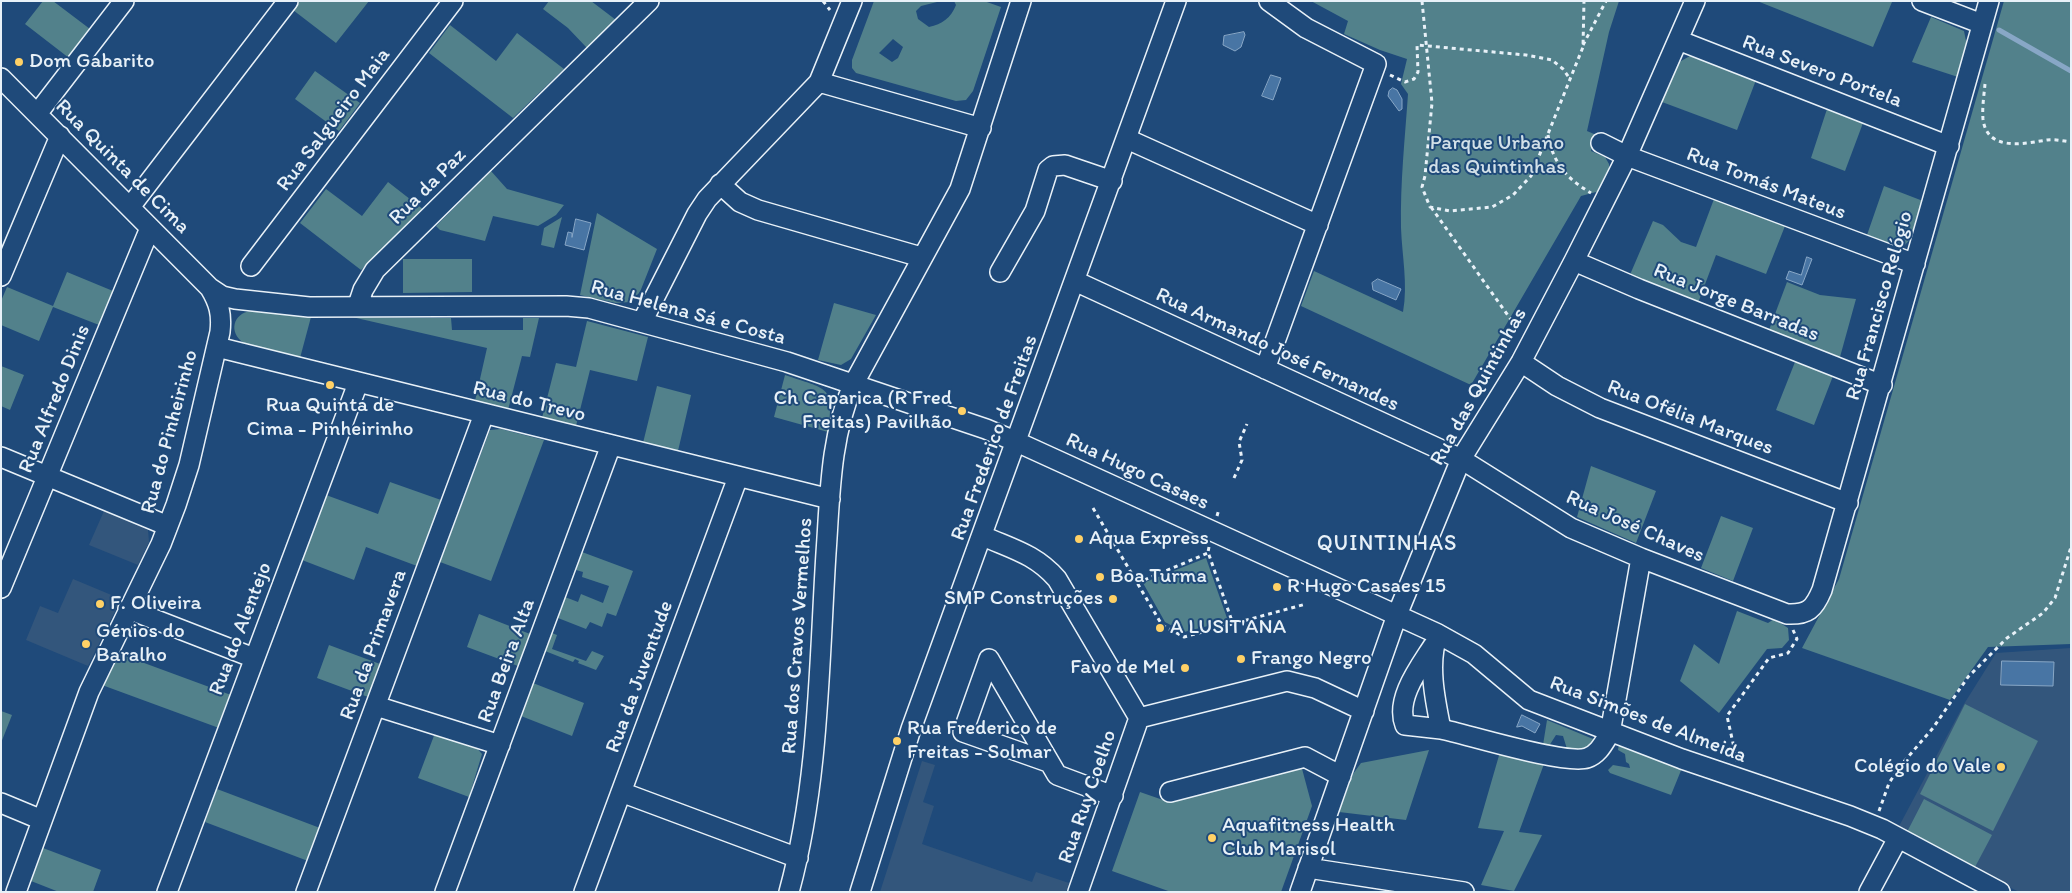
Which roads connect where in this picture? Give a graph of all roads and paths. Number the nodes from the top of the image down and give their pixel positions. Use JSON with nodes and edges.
{"nodes":[{"id":1,"x":124,"y":1,"type":"edge"},
{"id":2,"x":288,"y":1,"type":"edge"},
{"id":3,"x":453,"y":1,"type":"edge"},
{"id":4,"x":649,"y":1,"type":"edge"},
{"id":5,"x":852,"y":1,"type":"edge"},
{"id":6,"x":1021,"y":1,"type":"edge"},
{"id":7,"x":1176,"y":1,"type":"edge"},
{"id":8,"x":1269,"y":1,"type":"edge"},
{"id":9,"x":1422,"y":1,"type":"edge"},
{"id":10,"x":1584,"y":1,"type":"edge"},
{"id":11,"x":1606,"y":1,"type":"edge"},
{"id":12,"x":1695,"y":1,"type":"edge"},
{"id":13,"x":1922,"y":1,"type":"edge"},
{"id":14,"x":1989,"y":1,"type":"edge"},
{"id":15,"x":1982,"y":24,"type":"junction"},
{"id":16,"x":1678,"y":40,"type":"junction"},
{"id":17,"x":1426,"y":46,"type":"junction"},
{"id":18,"x":1583,"y":47,"type":"junction"},
{"id":19,"x":1376,"y":64,"type":"junction"},
{"id":20,"x":1,"y":78,"type":"edge"},
{"id":21,"x":1985,"y":78,"type":"dead end"},
{"id":22,"x":1570,"y":80,"type":"junction"},
{"id":23,"x":819,"y":82,"type":"junction"},
{"id":24,"x":37,"y":114,"type":"junction"},
{"id":25,"x":981,"y":128,"type":"junction"},
{"id":26,"x":1548,"y":135,"type":"junction"},
{"id":27,"x":60,"y":136,"type":"junction"},
{"id":28,"x":1127,"y":139,"type":"junction"},
{"id":29,"x":2071,"y":142,"type":"edge"},
{"id":30,"x":1601,"y":143,"type":"dead end"},
{"id":31,"x":1949,"y":146,"type":"junction"},
{"id":32,"x":1628,"y":156,"type":"junction"},
{"id":33,"x":1112,"y":181,"type":"junction"},
{"id":34,"x":720,"y":184,"type":"junction"},
{"id":35,"x":1604,"y":201,"type":"junction"},
{"id":36,"x":130,"y":207,"type":"junction"},
{"id":37,"x":1430,"y":207,"type":"junction"},
{"id":38,"x":1318,"y":225,"type":"junction"},
{"id":39,"x":150,"y":228,"type":"junction"},
{"id":40,"x":921,"y":256,"type":"junction"},
{"id":41,"x":1574,"y":261,"type":"junction"},
{"id":42,"x":1915,"y":264,"type":"junction"},
{"id":43,"x":251,"y":266,"type":"dead end"},
{"id":44,"x":1000,"y":272,"type":"dead end"},
{"id":45,"x":1,"y":276,"type":"edge"},
{"id":46,"x":1075,"y":282,"type":"junction"},
{"id":47,"x":210,"y":288,"type":"junction"},
{"id":48,"x":358,"y":305,"type":"junction"},
{"id":49,"x":642,"y":322,"type":"junction"},
{"id":50,"x":1514,"y":324,"type":"dead end"},
{"id":51,"x":217,"y":347,"type":"junction"},
{"id":52,"x":1521,"y":362,"type":"junction"},
{"id":53,"x":1265,"y":369,"type":"junction"},
{"id":54,"x":358,"y":383,"type":"junction"},
{"id":55,"x":853,"y":385,"type":"junction"},
{"id":56,"x":1882,"y":385,"type":"junction"},
{"id":57,"x":484,"y":414,"type":"junction"},
{"id":58,"x":1247,"y":424,"type":"dead end"},
{"id":59,"x":1017,"y":442,"type":"junction"},
{"id":60,"x":612,"y":445,"type":"junction"},
{"id":61,"x":1,"y":458,"type":"edge"},
{"id":62,"x":1461,"y":459,"type":"junction"},
{"id":63,"x":48,"y":477,"type":"junction"},
{"id":64,"x":738,"y":477,"type":"junction"},
{"id":65,"x":1234,"y":478,"type":"dead end"},
{"id":66,"x":830,"y":498,"type":"junction"},
{"id":67,"x":1848,"y":503,"type":"junction"},
{"id":68,"x":1093,"y":508,"type":"dead end"},
{"id":69,"x":168,"y":526,"type":"junction"},
{"id":70,"x":983,"y":536,"type":"junction"},
{"id":71,"x":2071,"y":547,"type":"edge"},
{"id":72,"x":1208,"y":552,"type":"dead end"},
{"id":73,"x":1641,"y":558,"type":"junction"},
{"id":74,"x":1137,"y":583,"type":"junction"},
{"id":75,"x":1,"y":588,"type":"edge"},
{"id":76,"x":1221,"y":589,"type":"dead end"},
{"id":77,"x":1306,"y":604,"type":"dead end"},
{"id":78,"x":128,"y":609,"type":"junction"},
{"id":79,"x":1794,"y":614,"type":"junction"},
{"id":80,"x":1397,"y":615,"type":"junction"},
{"id":81,"x":1233,"y":624,"type":"junction"},
{"id":82,"x":1435,"y":640,"type":"junction"},
{"id":83,"x":254,"y":658,"type":"junction"},
{"id":84,"x":376,"y":706,"type":"junction"},
{"id":85,"x":1364,"y":712,"type":"junction"},
{"id":86,"x":1139,"y":718,"type":"junction"},
{"id":87,"x":1441,"y":729,"type":"junction"},
{"id":88,"x":1610,"y":733,"type":"junction"},
{"id":89,"x":500,"y":745,"type":"junction"},
{"id":90,"x":1048,"y":762,"type":"junction"},
{"id":91,"x":1341,"y":776,"type":"junction"},
{"id":92,"x":1741,"y":780,"type":"junction"},
{"id":93,"x":621,"y":792,"type":"junction"},
{"id":94,"x":1170,"y":792,"type":"dead end"},
{"id":95,"x":1113,"y":796,"type":"junction"},
{"id":96,"x":1,"y":803,"type":"edge"},
{"id":97,"x":42,"y":820,"type":"junction"},
{"id":98,"x":1890,"y":833,"type":"junction"},
{"id":99,"x":798,"y":858,"type":"junction"},
{"id":100,"x":1308,"y":868,"type":"junction"},
{"id":101,"x":1977,"y":886,"type":"edge"},
{"id":102,"x":1079,"y":889,"type":"edge"},
{"id":103,"x":16,"y":892,"type":"edge"},
{"id":104,"x":167,"y":892,"type":"edge"},
{"id":105,"x":306,"y":892,"type":"edge"},
{"id":106,"x":445,"y":892,"type":"edge"},
{"id":107,"x":584,"y":892,"type":"edge"},
{"id":108,"x":789,"y":892,"type":"edge"},
{"id":109,"x":860,"y":892,"type":"edge"},
{"id":110,"x":1300,"y":892,"type":"edge"},
{"id":111,"x":1464,"y":892,"type":"edge"},
{"id":112,"x":1869,"y":892,"type":"edge"},
{"id":113,"x":2000,"y":892,"type":"edge"}],
"edges":[{"from":1,"to":24,"type":"street"},
{"from":2,"to":36,"type":"street"},
{"from":3,"to":43,"type":"street","name":"Rua Salgueiro Maia"},
{"from":4,"to":48,"type":"street","name":"Rua da Paz"},
{"from":5,"to":23,"type":"street"},
{"from":6,"to":25,"type":"street","name":"Rua dos Cravos Vermelhos"},
{"from":7,"to":28,"type":"street","name":"Rua Frederico de Freitas"},
{"from":8,"to":19,"type":"street"},
{"from":9,"to":17,"type":"path"},
{"from":10,"to":18,"type":"path"},
{"from":11,"to":18,"type":"path"},
{"from":12,"to":16,"type":"street","name":"Rua das Quintinhas"},
{"from":13,"to":15,"type":"street"},
{"from":14,"to":15,"type":"street","name":"Rua Francisco Relógio"},
{"from":15,"to":31,"type":"street","name":"Rua Francisco Relógio"},
{"from":16,"to":31,"type":"street","name":"Rua Severo Portela"},
{"from":16,"to":32,"type":"street","name":"Rua das Quintinhas"},
{"from":17,"to":19,"type":"path"},
{"from":17,"to":22,"type":"path"},
{"from":17,"to":37,"type":"path"},
{"from":18,"to":22,"type":"path"},
{"from":19,"to":38,"type":"street"},
{"from":20,"to":24,"type":"street","name":"Rua Quinta de Cima"},
{"from":21,"to":29,"type":"path"},
{"from":22,"to":26,"type":"path"},
{"from":23,"to":25,"type":"street"},
{"from":23,"to":34,"type":"street"},
{"from":24,"to":27,"type":"street","name":"Rua Quinta de Cima"},
{"from":25,"to":40,"type":"street","name":"Rua dos Cravos Vermelhos"},
{"from":26,"to":35,"type":"path"},
{"from":26,"to":37,"type":"path"},
{"from":27,"to":36,"type":"street","name":"Rua Quinta de Cima"},
{"from":27,"to":45,"type":"street"},
{"from":28,"to":33,"type":"street","name":"Rua Frederico de Freitas"},
{"from":28,"to":38,"type":"street"},
{"from":30,"to":32,"type":"street","name":"Rua Tomás Mateus"},
{"from":31,"to":42,"type":"street","name":"Rua Francisco Relógio"},
{"from":32,"to":35,"type":"street","name":"Rua das Quintinhas"},
{"from":32,"to":42,"type":"street","name":"Rua Tomás Mateus"},
{"from":33,"to":44,"type":"street"},
{"from":33,"to":46,"type":"street","name":"Rua Frederico de Freitas"},
{"from":34,"to":40,"type":"street"},
{"from":34,"to":49,"type":"street"},
{"from":35,"to":41,"type":"street","name":"Rua das Quintinhas"},
{"from":36,"to":39,"type":"street","name":"Rua Quinta de Cima"},
{"from":37,"to":50,"type":"path"},
{"from":38,"to":53,"type":"street"},
{"from":39,"to":47,"type":"street","name":"Rua Quinta de Cima"},
{"from":39,"to":63,"type":"street","name":"Rua Alfredo Dinis"},
{"from":40,"to":55,"type":"street","name":"Rua dos Cravos Vermelhos"},
{"from":41,"to":52,"type":"street","name":"Rua das Quintinhas"},
{"from":41,"to":56,"type":"street","name":"Rua Jorge Barradas"},
{"from":42,"to":56,"type":"street","name":"Rua Francisco Relógio"},
{"from":46,"to":53,"type":"street","name":"Rua Armando José Fernandes"},
{"from":46,"to":59,"type":"street","name":"Rua Frederico de Freitas"},
{"from":47,"to":48,"type":"street"},
{"from":47,"to":51,"type":"street","name":"Rua do Pinheirinho"},
{"from":48,"to":49,"type":"street","name":"Rua Helena Sá e Costa"},
{"from":49,"to":55,"type":"street","name":"Rua Helena Sá e Costa"},
{"from":51,"to":54,"type":"street","name":"Rua do Trevo"},
{"from":51,"to":69,"type":"street","name":"Rua do Pinheirinho"},
{"from":52,"to":62,"type":"street","name":"Rua das Quintinhas"},
{"from":52,"to":67,"type":"street","name":"Rua Ofélia Marques"},
{"from":53,"to":62,"type":"street","name":"Rua Armando José Fernandes"},
{"from":54,"to":57,"type":"street","name":"Rua do Trevo"},
{"from":54,"to":83,"type":"street","name":"Rua do Alentejo"},
{"from":55,"to":59,"type":"street","name":"Rua Hugo Casaes"},
{"from":55,"to":66,"type":"street","name":"Rua dos Cravos Vermelhos"},
{"from":56,"to":67,"type":"street","name":"Rua Francisco Relógio"},
{"from":57,"to":60,"type":"street","name":"Rua do Trevo"},
{"from":57,"to":84,"type":"street","name":"Rua da Primavera"},
{"from":58,"to":65,"type":"path"},
{"from":59,"to":70,"type":"street","name":"Rua Frederico de Freitas"},
{"from":59,"to":80,"type":"street","name":"Rua Hugo Casaes"},
{"from":60,"to":64,"type":"street","name":"Rua do Trevo"},
{"from":60,"to":89,"type":"street","name":"Rua Beira Alta"},
{"from":61,"to":63,"type":"street"},
{"from":62,"to":73,"type":"street","name":"Rua José Chaves"},
{"from":62,"to":80,"type":"street","name":"Rua das Quintinhas"},
{"from":63,"to":69,"type":"street"},
{"from":63,"to":75,"type":"street","name":"Rua Alfredo Dinis"},
{"from":64,"to":66,"type":"street","name":"Rua do Trevo"},
{"from":64,"to":93,"type":"street","name":"Rua da Juventude"},
{"from":66,"to":99,"type":"street","name":"Rua dos Cravos Vermelhos"},
{"from":67,"to":79,"type":"street","name":"Rua Francisco Relógio"},
{"from":68,"to":74,"type":"path"},
{"from":69,"to":78,"type":"street","name":"Rua do Pinheirinho"},
{"from":70,"to":86,"type":"street"},
{"from":70,"to":109,"type":"street","name":"Rua Frederico de Freitas"},
{"from":71,"to":98,"type":"path"},
{"from":72,"to":74,"type":"path"},
{"from":73,"to":79,"type":"street","name":"Rua José Chaves"},
{"from":73,"to":88,"type":"street"},
{"from":74,"to":81,"type":"path"},
{"from":76,"to":81,"type":"path"},
{"from":77,"to":81,"type":"path"},
{"from":78,"to":83,"type":"street"},
{"from":78,"to":97,"type":"street","name":"Rua do Pinheirinho"},
{"from":79,"to":92,"type":"path"},
{"from":80,"to":82,"type":"street","name":"Rua Simões de Almeida"},
{"from":80,"to":85,"type":"street","name":"Rua das Quintinhas"},
{"from":82,"to":87,"type":"street"},
{"from":82,"to":87,"type":"street"},
{"from":82,"to":88,"type":"street","name":"Rua Simões de Almeida"},
{"from":83,"to":104,"type":"street","name":"Rua do Alentejo"},
{"from":84,"to":89,"type":"street"},
{"from":84,"to":105,"type":"street","name":"Rua da Primavera"},
{"from":85,"to":86,"type":"street"},
{"from":85,"to":91,"type":"street","name":"Rua das Quintinhas"},
{"from":86,"to":95,"type":"street","name":"Rua Ruy Coelho"},
{"from":87,"to":88,"type":"street"},
{"from":88,"to":92,"type":"street","name":"Rua Simões de Almeida"},
{"from":89,"to":106,"type":"street","name":"Rua Beira Alta"},
{"from":90,"to":90,"type":"street"},
{"from":90,"to":95,"type":"street"},
{"from":91,"to":94,"type":"street"},
{"from":91,"to":100,"type":"street","name":"Rua das Quintinhas"},
{"from":92,"to":98,"type":"street","name":"Rua Simões de Almeida"},
{"from":93,"to":99,"type":"street"},
{"from":93,"to":107,"type":"street","name":"Rua da Juventude"},
{"from":95,"to":102,"type":"street","name":"Rua Ruy Coelho"},
{"from":96,"to":97,"type":"street"},
{"from":97,"to":103,"type":"street","name":"Rua do Pinheirinho"},
{"from":98,"to":101,"type":"street","name":"Rua Simões de Almeida"},
{"from":98,"to":112,"type":"street"},
{"from":99,"to":108,"type":"street","name":"Rua dos Cravos Vermelhos"},
{"from":100,"to":110,"type":"street","name":"Rua das Quintinhas"},
{"from":100,"to":111,"type":"street"},
{"from":101,"to":113,"type":"street","name":"Rua Simões de Almeida"}]}
